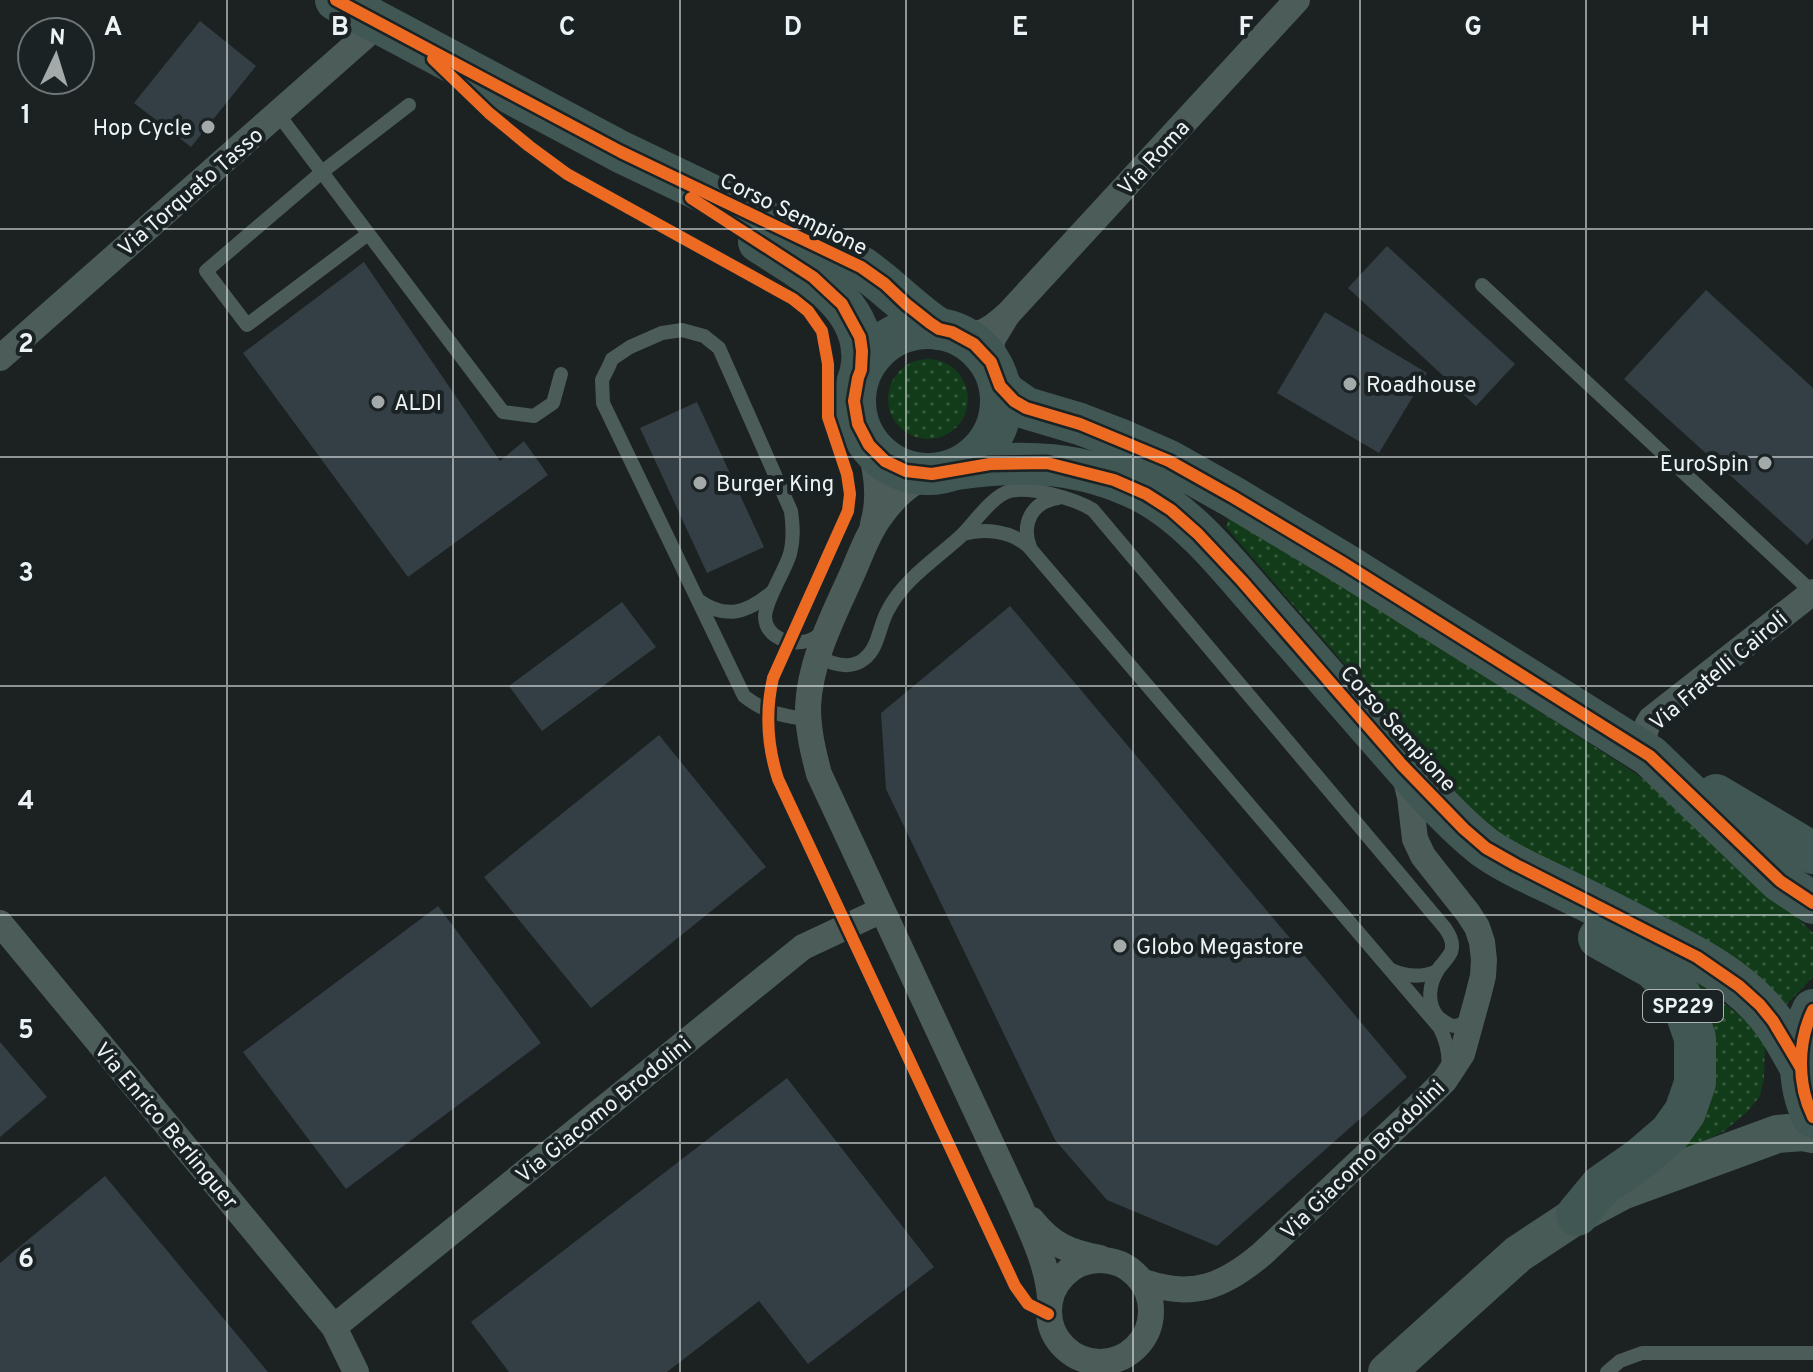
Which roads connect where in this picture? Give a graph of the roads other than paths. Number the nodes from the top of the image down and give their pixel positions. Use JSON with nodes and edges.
{"nodes":[{"id":1,"x":336,"y":0,"type":"edge"},
{"id":2,"x":1297,"y":0,"type":"edge"},
{"id":3,"x":380,"y":23,"type":"junction"},
{"id":4,"x":409,"y":105,"type":"dead end"},
{"id":5,"x":278,"y":114,"type":"junction"},
{"id":6,"x":621,"y":152,"type":"junction"},
{"id":7,"x":322,"y":172,"type":"junction"},
{"id":8,"x":368,"y":234,"type":"junction"},
{"id":9,"x":1482,"y":285,"type":"dead end"},
{"id":10,"x":1008,"y":314,"type":"junction"},
{"id":11,"x":945,"y":330,"type":"junction"},
{"id":12,"x":0,"y":358,"type":"edge"},
{"id":13,"x":861,"y":370,"type":"junction"},
{"id":14,"x":561,"y":374,"type":"dead end"},
{"id":15,"x":995,"y":374,"type":"junction"},
{"id":16,"x":869,"y":445,"type":"junction"},
{"id":17,"x":944,"y":471,"type":"junction"},
{"id":18,"x":1065,"y":497,"type":"junction"},
{"id":19,"x":962,"y":534,"type":"junction"},
{"id":20,"x":869,"y":535,"type":"junction"},
{"id":21,"x":1032,"y":551,"type":"junction"},
{"id":22,"x":774,"y":590,"type":"junction"},
{"id":23,"x":1813,"y":592,"type":"edge"},
{"id":24,"x":697,"y":600,"type":"junction"},
{"id":25,"x":827,"y":630,"type":"junction"},
{"id":26,"x":818,"y":657,"type":"junction"},
{"id":27,"x":809,"y":720,"type":"junction"},
{"id":28,"x":1650,"y":756,"type":"junction"},
{"id":29,"x":1402,"y":765,"type":"junction"},
{"id":30,"x":1486,"y":848,"type":"junction"},
{"id":31,"x":1813,"y":853,"type":"edge"},
{"id":32,"x":1813,"y":903,"type":"edge"},
{"id":33,"x":882,"y":910,"type":"junction"},
{"id":34,"x":0,"y":923,"type":"edge"},
{"id":35,"x":1390,"y":970,"type":"junction"},
{"id":36,"x":1437,"y":971,"type":"junction"},
{"id":37,"x":1813,"y":1010,"type":"edge"},
{"id":38,"x":1474,"y":1011,"type":"junction"},
{"id":39,"x":1445,"y":1080,"type":"junction"},
{"id":40,"x":1805,"y":1090,"type":"edge"},
{"id":41,"x":1813,"y":1134,"type":"edge"},
{"id":42,"x":1709,"y":1158,"type":"junction"},
{"id":43,"x":1018,"y":1201,"type":"junction"},
{"id":44,"x":1577,"y":1215,"type":"junction"},
{"id":45,"x":1102,"y":1259,"type":"junction"},
{"id":46,"x":1144,"y":1282,"type":"junction"},
{"id":47,"x":1050,"y":1297,"type":"junction"},
{"id":48,"x":334,"y":1327,"type":"junction"},
{"id":49,"x":1813,"y":1353,"type":"edge"},
{"id":50,"x":356,"y":1372,"type":"edge"},
{"id":51,"x":1387,"y":1372,"type":"edge"},
{"id":52,"x":1607,"y":1372,"type":"edge"}],
"edges":[{"from":1,"to":3,"type":"main road","name":"Corso Sempione"},
{"from":2,"to":10,"type":"street","name":"Via Roma"},
{"from":3,"to":5,"type":"street","name":"Via Torquato Tasso"},
{"from":3,"to":6,"type":"main road","name":"Corso Sempione"},
{"from":4,"to":7,"type":"lane"},
{"from":5,"to":7,"type":"lane"},
{"from":5,"to":12,"type":"street","name":"Via Torquato Tasso"},
{"from":6,"to":11,"type":"main road","name":"Corso Sempione"},
{"from":6,"to":13,"type":"main road","name":"Corso Sempione"},
{"from":7,"to":8,"type":"lane"},
{"from":7,"to":8,"type":"lane"},
{"from":8,"to":14,"type":"lane"},
{"from":9,"to":23,"type":"lane"},
{"from":10,"to":11,"type":"street"},
{"from":10,"to":15,"type":"street"},
{"from":11,"to":13,"type":"main road"},
{"from":11,"to":15,"type":"main road"},
{"from":13,"to":16,"type":"main road"},
{"from":15,"to":17,"type":"main road"},
{"from":15,"to":28,"type":"main road"},
{"from":16,"to":17,"type":"main road"},
{"from":16,"to":20,"type":"street"},
{"from":17,"to":20,"type":"street"},
{"from":17,"to":29,"type":"main road","name":"Corso Sempione"},
{"from":18,"to":19,"type":"lane"},
{"from":18,"to":21,"type":"lane"},
{"from":18,"to":36,"type":"lane"},
{"from":19,"to":21,"type":"lane"},
{"from":19,"to":26,"type":"lane"},
{"from":20,"to":25,"type":"street"},
{"from":21,"to":35,"type":"lane"},
{"from":22,"to":24,"type":"lane"},
{"from":22,"to":24,"type":"lane"},
{"from":22,"to":25,"type":"lane"},
{"from":23,"to":28,"type":"street","name":"Via Fratelli Cairoli"},
{"from":24,"to":27,"type":"lane"},
{"from":25,"to":26,"type":"street"},
{"from":26,"to":27,"type":"street"},
{"from":27,"to":33,"type":"street"},
{"from":28,"to":31,"type":"main road"},
{"from":28,"to":32,"type":"main road"},
{"from":29,"to":30,"type":"main road","name":"Corso Sempione"},
{"from":29,"to":38,"type":"street","name":"Via Giacomo Brodolini"},
{"from":30,"to":40,"type":"main road","name":"Corso Sempione"},
{"from":30,"to":44,"type":"main road","number":"SP229"},
{"from":33,"to":43,"type":"street"},
{"from":33,"to":48,"type":"street","name":"Via Giacomo Brodolini"},
{"from":34,"to":48,"type":"street","name":"Via Enrico Berlinguer"},
{"from":35,"to":36,"type":"lane"},
{"from":35,"to":39,"type":"lane"},
{"from":36,"to":38,"type":"lane"},
{"from":37,"to":40,"type":"main road"},
{"from":38,"to":39,"type":"street","name":"Via Giacomo Brodolini"},
{"from":39,"to":46,"type":"street","name":"Via Giacomo Brodolini"},
{"from":40,"to":42,"type":"main road"},
{"from":41,"to":42,"type":"main road","number":"SP229"},
{"from":42,"to":44,"type":"main road","number":"SP229"},
{"from":43,"to":45,"type":"street"},
{"from":43,"to":47,"type":"street"},
{"from":44,"to":51,"type":"main road","number":"SP229"},
{"from":45,"to":46,"type":"street"},
{"from":45,"to":47,"type":"street"},
{"from":46,"to":47,"type":"street"},
{"from":48,"to":50,"type":"street","name":"Via Enrico Berlinguer"},
{"from":49,"to":52,"type":"lane"}]}
